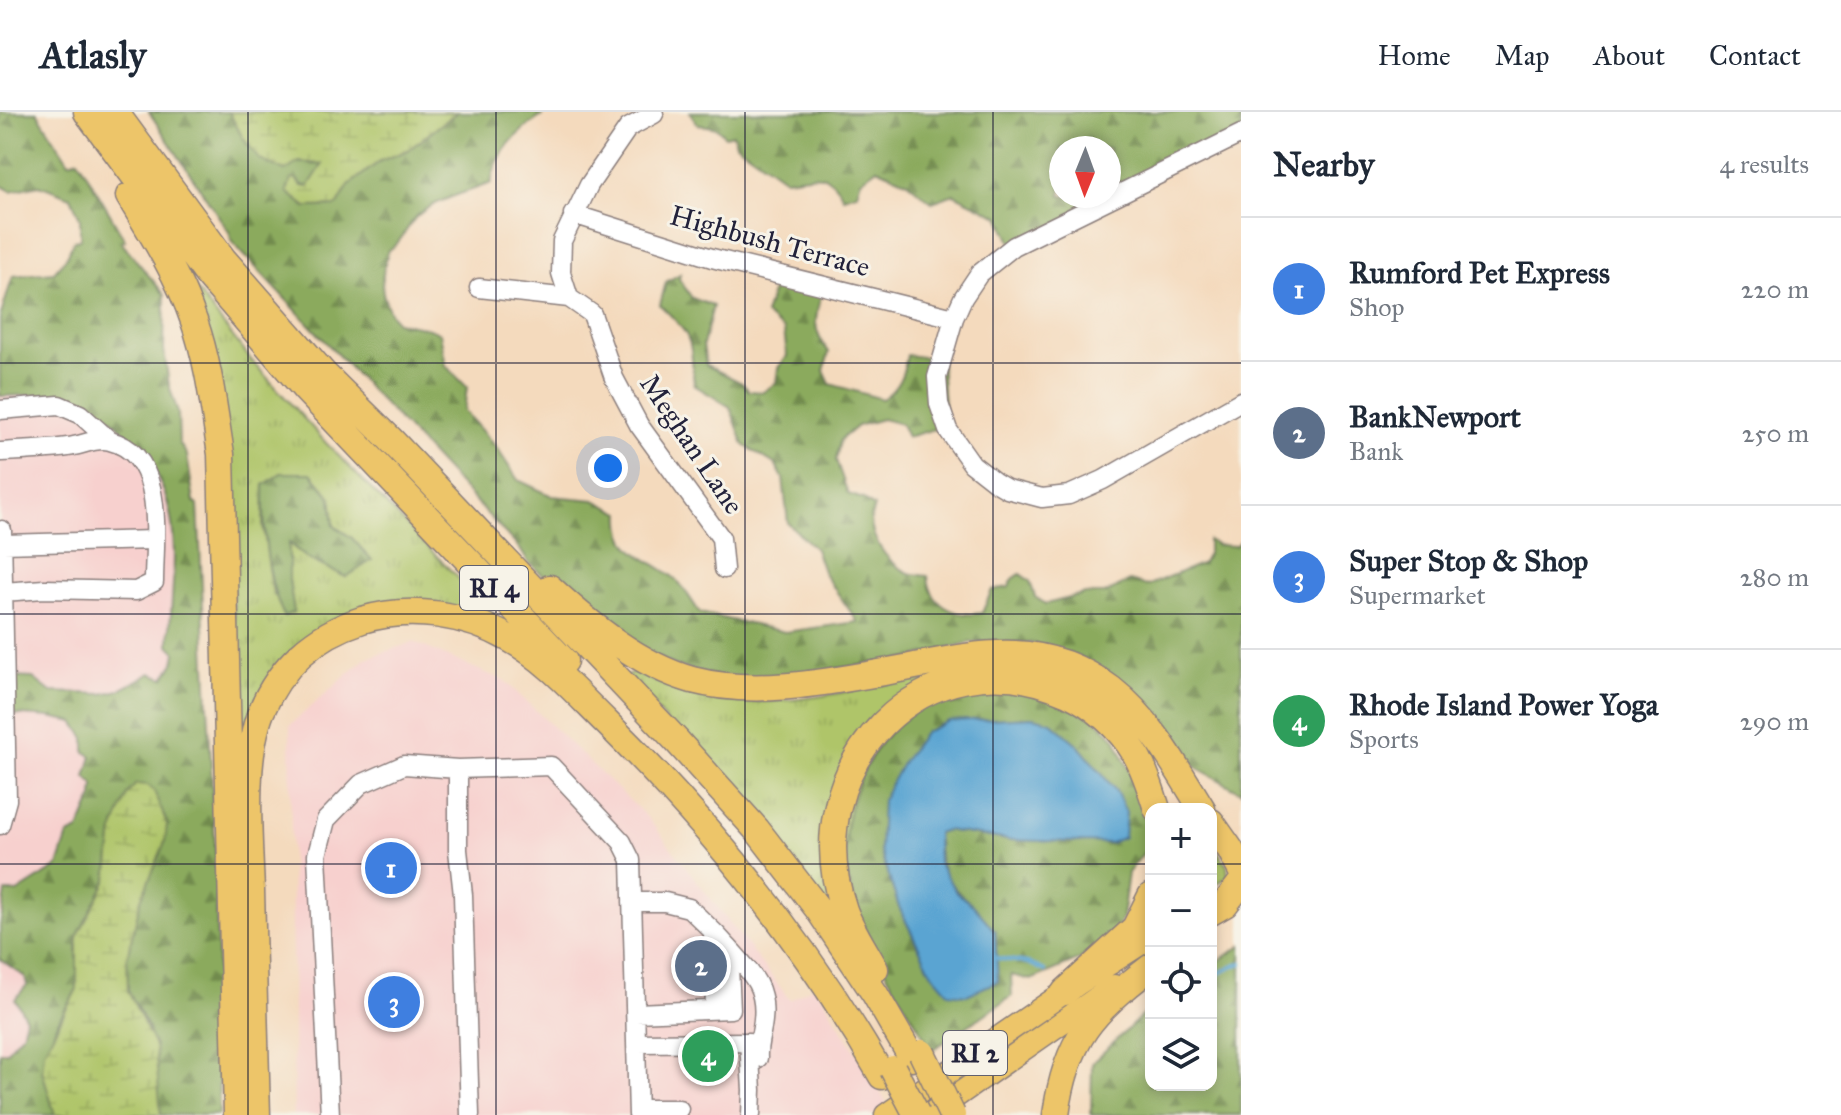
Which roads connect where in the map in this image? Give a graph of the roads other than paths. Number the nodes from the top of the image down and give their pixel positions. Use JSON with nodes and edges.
{"nodes":[{"id":1,"x":75,"y":112,"type":"edge"},
{"id":2,"x":87,"y":112,"type":"edge"},
{"id":3,"x":115,"y":112,"type":"edge"},
{"id":4,"x":654,"y":114,"type":"edge"},
{"id":5,"x":1241,"y":134,"type":"edge"},
{"id":6,"x":573,"y":214,"type":"junction"},
{"id":7,"x":479,"y":288,"type":"dead end"},
{"id":8,"x":569,"y":298,"type":"junction"},
{"id":9,"x":954,"y":318,"type":"junction"},
{"id":10,"x":1241,"y":401,"type":"edge"},
{"id":11,"x":0,"y":410,"type":"edge"},
{"id":12,"x":390,"y":439,"type":"junction"},
{"id":13,"x":109,"y":440,"type":"junction"},
{"id":14,"x":0,"y":452,"type":"edge"},
{"id":15,"x":154,"y":540,"type":"junction"},
{"id":16,"x":724,"y":569,"type":"dead end"},
{"id":17,"x":3,"y":592,"type":"junction"},
{"id":18,"x":458,"y":769,"type":"junction"},
{"id":19,"x":1155,"y":803,"type":"edge"},
{"id":20,"x":1198,"y":803,"type":"edge"},
{"id":21,"x":0,"y":825,"type":"edge"},
{"id":22,"x":1217,"y":831,"type":"edge"},
{"id":23,"x":1241,"y":870,"type":"edge"},
{"id":24,"x":1241,"y":881,"type":"edge"},
{"id":25,"x":632,"y":902,"type":"junction"},
{"id":26,"x":1145,"y":908,"type":"edge"},
{"id":27,"x":1219,"y":910,"type":"edge"},
{"id":28,"x":713,"y":931,"type":"junction"},
{"id":29,"x":1145,"y":941,"type":"edge"},
{"id":30,"x":728,"y":947,"type":"junction"},
{"id":31,"x":1145,"y":966,"type":"edge"},
{"id":32,"x":1145,"y":967,"type":"edge"},
{"id":33,"x":1065,"y":992,"type":"junction"},
{"id":34,"x":715,"y":1010,"type":"junction"},
{"id":35,"x":636,"y":1013,"type":"junction"},
{"id":36,"x":637,"y":1043,"type":"junction"},
{"id":37,"x":902,"y":1064,"type":"junction"},
{"id":38,"x":668,"y":1111,"type":"edge"},
{"id":39,"x":638,"y":1112,"type":"edge"},
{"id":40,"x":237,"y":1115,"type":"edge"},
{"id":41,"x":257,"y":1115,"type":"edge"},
{"id":42,"x":330,"y":1115,"type":"edge"},
{"id":43,"x":470,"y":1115,"type":"edge"},
{"id":44,"x":752,"y":1115,"type":"edge"},
{"id":45,"x":886,"y":1115,"type":"edge"},
{"id":46,"x":905,"y":1115,"type":"edge"},
{"id":47,"x":917,"y":1115,"type":"edge"},
{"id":48,"x":929,"y":1115,"type":"edge"},
{"id":49,"x":943,"y":1115,"type":"edge"},
{"id":50,"x":952,"y":1115,"type":"edge"},
{"id":51,"x":1056,"y":1115,"type":"edge"}],
"edges":[{"from":1,"to":40,"type":"highway"},
{"from":2,"to":37,"type":"highway","number":"RI 4"},
{"from":3,"to":12,"type":"highway","number":"RI 4"},
{"from":4,"to":6,"type":"street"},
{"from":5,"to":9,"type":"street"},
{"from":6,"to":8,"type":"street"},
{"from":6,"to":9,"type":"street","name":"Highbush Terrace"},
{"from":7,"to":8,"type":"street"},
{"from":8,"to":16,"type":"street","name":"Meghan Lane"},
{"from":9,"to":10,"type":"street"},
{"from":11,"to":13,"type":"street"},
{"from":12,"to":20,"type":"highway"},
{"from":12,"to":37,"type":"highway","number":"RI 4"},
{"from":13,"to":14,"type":"street"},
{"from":13,"to":15,"type":"street"},
{"from":15,"to":17,"type":"street"},
{"from":15,"to":17,"type":"street"},
{"from":17,"to":21,"type":"street"},
{"from":18,"to":25,"type":"street"},
{"from":18,"to":42,"type":"street"},
{"from":18,"to":43,"type":"street"},
{"from":19,"to":37,"type":"highway"},
{"from":22,"to":23,"type":"highway"},
{"from":24,"to":27,"type":"highway"},
{"from":25,"to":28,"type":"street"},
{"from":25,"to":35,"type":"street"},
{"from":26,"to":33,"type":"highway"},
{"from":28,"to":30,"type":"street"},
{"from":28,"to":34,"type":"street"},
{"from":29,"to":33,"type":"main road","number":"RI 2"},
{"from":30,"to":34,"type":"street"},
{"from":30,"to":44,"type":"street"},
{"from":31,"to":48,"type":"main road","number":"RI 2"},
{"from":32,"to":51,"type":"highway"},
{"from":33,"to":45,"type":"main road","number":"RI 2"},
{"from":34,"to":35,"type":"street"},
{"from":35,"to":36,"type":"street"},
{"from":36,"to":39,"type":"street"},
{"from":36,"to":44,"type":"street"},
{"from":37,"to":41,"type":"highway"},
{"from":37,"to":46,"type":"highway"},
{"from":37,"to":47,"type":"highway","number":"RI 4","bridge":true},
{"from":37,"to":49,"type":"highway","number":"RI 4"},
{"from":37,"to":50,"type":"highway","bridge":true},
{"from":38,"to":39,"type":"street"}]}
